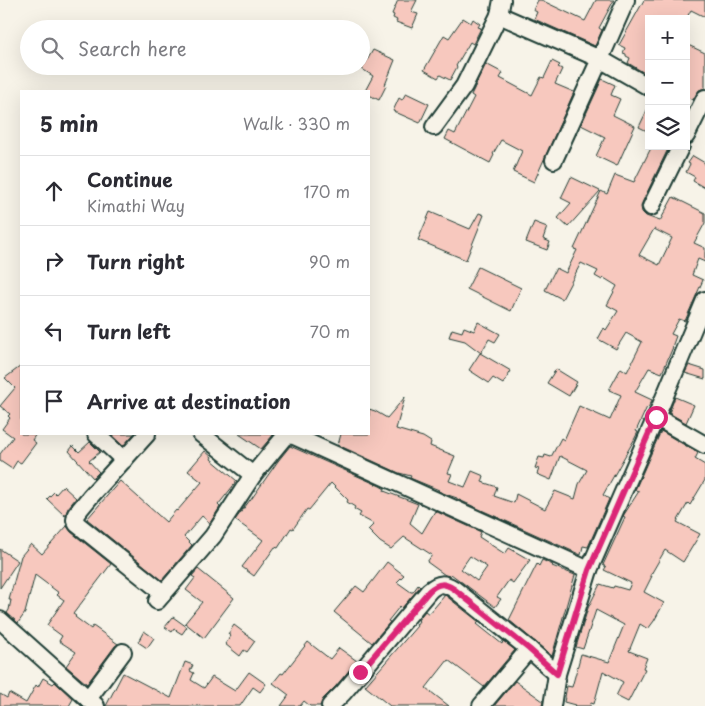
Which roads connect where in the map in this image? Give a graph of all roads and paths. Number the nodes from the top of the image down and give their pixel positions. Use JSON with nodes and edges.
{"nodes":[{"id":1,"x":626,"y":0,"type":"edge"},
{"id":2,"x":501,"y":7,"type":"edge"},
{"id":3,"x":600,"y":59,"type":"junction"},
{"id":4,"x":645,"y":85,"type":"edge"},
{"id":5,"x":705,"y":98,"type":"edge"},
{"id":6,"x":696,"y":114,"type":"edge"},
{"id":7,"x":434,"y":127,"type":"dead end"},
{"id":8,"x":690,"y":127,"type":"edge"},
{"id":9,"x":679,"y":150,"type":"edge"},
{"id":10,"x":554,"y":160,"type":"dead end"},
{"id":11,"x":651,"y":207,"type":"dead end"},
{"id":12,"x":705,"y":300,"type":"edge"},
{"id":13,"x":656,"y":417,"type":"junction"},
{"id":14,"x":97,"y":435,"type":"edge"},
{"id":15,"x":146,"y":435,"type":"edge"},
{"id":16,"x":202,"y":435,"type":"edge"},
{"id":17,"x":705,"y":445,"type":"edge"},
{"id":18,"x":124,"y":460,"type":"junction"},
{"id":19,"x":252,"y":475,"type":"junction"},
{"id":20,"x":589,"y":570,"type":"junction"},
{"id":21,"x":0,"y":620,"type":"edge"},
{"id":22,"x":529,"y":649,"type":"junction"},
{"id":23,"x":123,"y":652,"type":"dead end"},
{"id":24,"x":557,"y":674,"type":"junction"},
{"id":25,"x":92,"y":702,"type":"edge"},
{"id":26,"x":330,"y":706,"type":"edge"},
{"id":27,"x":481,"y":706,"type":"edge"},
{"id":28,"x":552,"y":706,"type":"edge"}],
"edges":[{"from":1,"to":3,"type":"street"},
{"from":2,"to":3,"type":"street"},
{"from":2,"to":7,"type":"street"},
{"from":3,"to":4,"type":"street"},
{"from":3,"to":10,"type":"street"},
{"from":5,"to":6,"type":"street"},
{"from":6,"to":8,"type":"street"},
{"from":9,"to":11,"type":"street"},
{"from":12,"to":13,"type":"street"},
{"from":13,"to":17,"type":"street"},
{"from":13,"to":20,"type":"street"},
{"from":14,"to":18,"type":"street"},
{"from":15,"to":18,"type":"street"},
{"from":16,"to":19,"type":"street"},
{"from":18,"to":19,"type":"street"},
{"from":19,"to":20,"type":"street"},
{"from":20,"to":24,"type":"street"},
{"from":21,"to":25,"type":"street"},
{"from":22,"to":24,"type":"street"},
{"from":22,"to":26,"type":"street"},
{"from":22,"to":27,"type":"street"},
{"from":23,"to":25,"type":"street"},
{"from":24,"to":28,"type":"street"}]}
